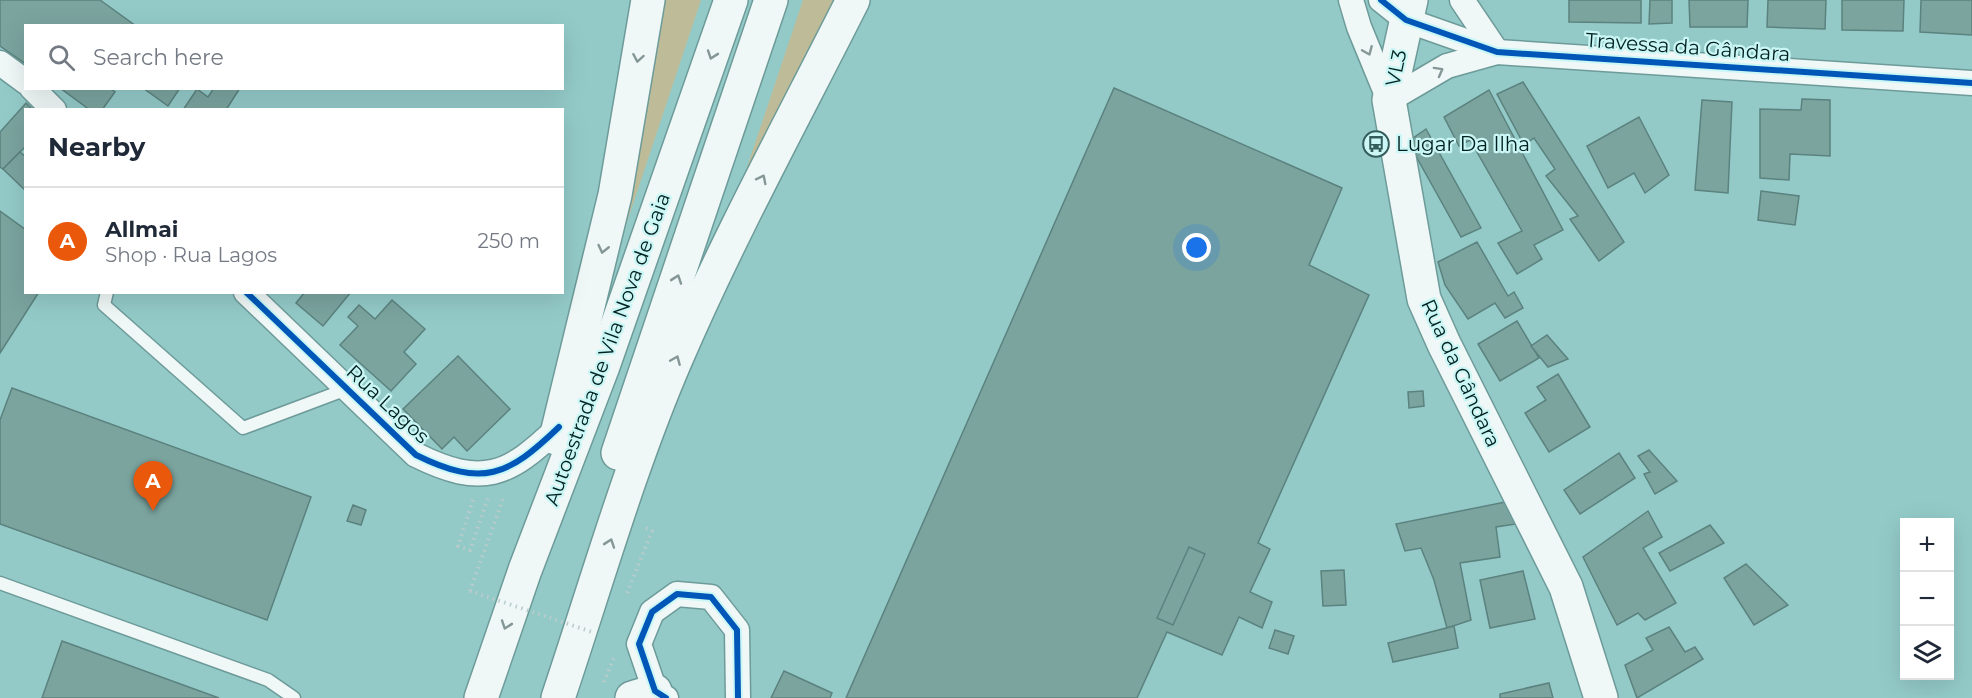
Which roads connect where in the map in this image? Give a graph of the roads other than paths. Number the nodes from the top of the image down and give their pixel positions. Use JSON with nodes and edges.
{"nodes":[{"id":1,"x":648,"y":0,"type":"edge"},
{"id":2,"x":731,"y":0,"type":"edge"},
{"id":3,"x":771,"y":0,"type":"edge"},
{"id":4,"x":854,"y":0,"type":"edge"},
{"id":5,"x":1351,"y":0,"type":"edge"},
{"id":6,"x":1381,"y":0,"type":"edge"},
{"id":7,"x":1462,"y":0,"type":"edge"},
{"id":8,"x":1408,"y":10,"type":"edge"},
{"id":9,"x":1497,"y":52,"type":"junction"},
{"id":10,"x":0,"y":63,"type":"edge"},
{"id":11,"x":24,"y":81,"type":"edge"},
{"id":12,"x":1972,"y":83,"type":"edge"},
{"id":13,"x":34,"y":90,"type":"edge"},
{"id":14,"x":1389,"y":100,"type":"junction"},
{"id":15,"x":52,"y":108,"type":"edge"},
{"id":16,"x":107,"y":294,"type":"edge"},
{"id":17,"x":248,"y":294,"type":"edge"},
{"id":18,"x":347,"y":389,"type":"junction"},
{"id":19,"x":559,"y":427,"type":"junction"},
{"id":20,"x":525,"y":570,"type":"junction"},
{"id":21,"x":0,"y":583,"type":"edge"},
{"id":22,"x":651,"y":696,"type":"edge"},
{"id":23,"x":294,"y":698,"type":"edge"},
{"id":24,"x":481,"y":698,"type":"edge"},
{"id":25,"x":537,"y":698,"type":"edge"},
{"id":26,"x":558,"y":698,"type":"edge"},
{"id":27,"x":738,"y":698,"type":"edge"},
{"id":28,"x":1601,"y":698,"type":"edge"}],
"edges":[{"from":1,"to":19,"type":"main road","one_way":true},
{"from":2,"to":20,"type":"main road","name":"Autoestrada de Vila Nova de Gaia","one_way":true},
{"from":25,"to":3,"type":"main road","name":"Autoestrada de Vila Nova de Gaia","one_way":true},
{"from":26,"to":4,"type":"main road","one_way":true},
{"from":5,"to":14,"type":"street","name":"Rua da Gândara","one_way":true},
{"from":6,"to":8,"type":"street"},
{"from":7,"to":9,"type":"street"},
{"from":8,"to":9,"type":"street","name":"Travessa da Gândara"},
{"from":8,"to":14,"type":"main road","name":"VL3"},
{"from":9,"to":12,"type":"street","name":"Travessa da Gândara"},
{"from":14,"to":9,"type":"street","name":"Travessa da Gândara","one_way":true},
{"from":10,"to":11,"type":"street"},
{"from":13,"to":15,"type":"street"},
{"from":14,"to":28,"type":"main road","name":"Rua da Gândara"},
{"from":16,"to":18,"type":"lane"},
{"from":17,"to":18,"type":"street","name":"Rua Lagos"},
{"from":18,"to":19,"type":"street","name":"Rua Lagos"},
{"from":19,"to":20,"type":"main road"},
{"from":20,"to":24,"type":"main road","name":"Autoestrada de Vila Nova de Gaia","one_way":true},
{"from":21,"to":23,"type":"lane"},
{"from":22,"to":27,"type":"street"}]}
